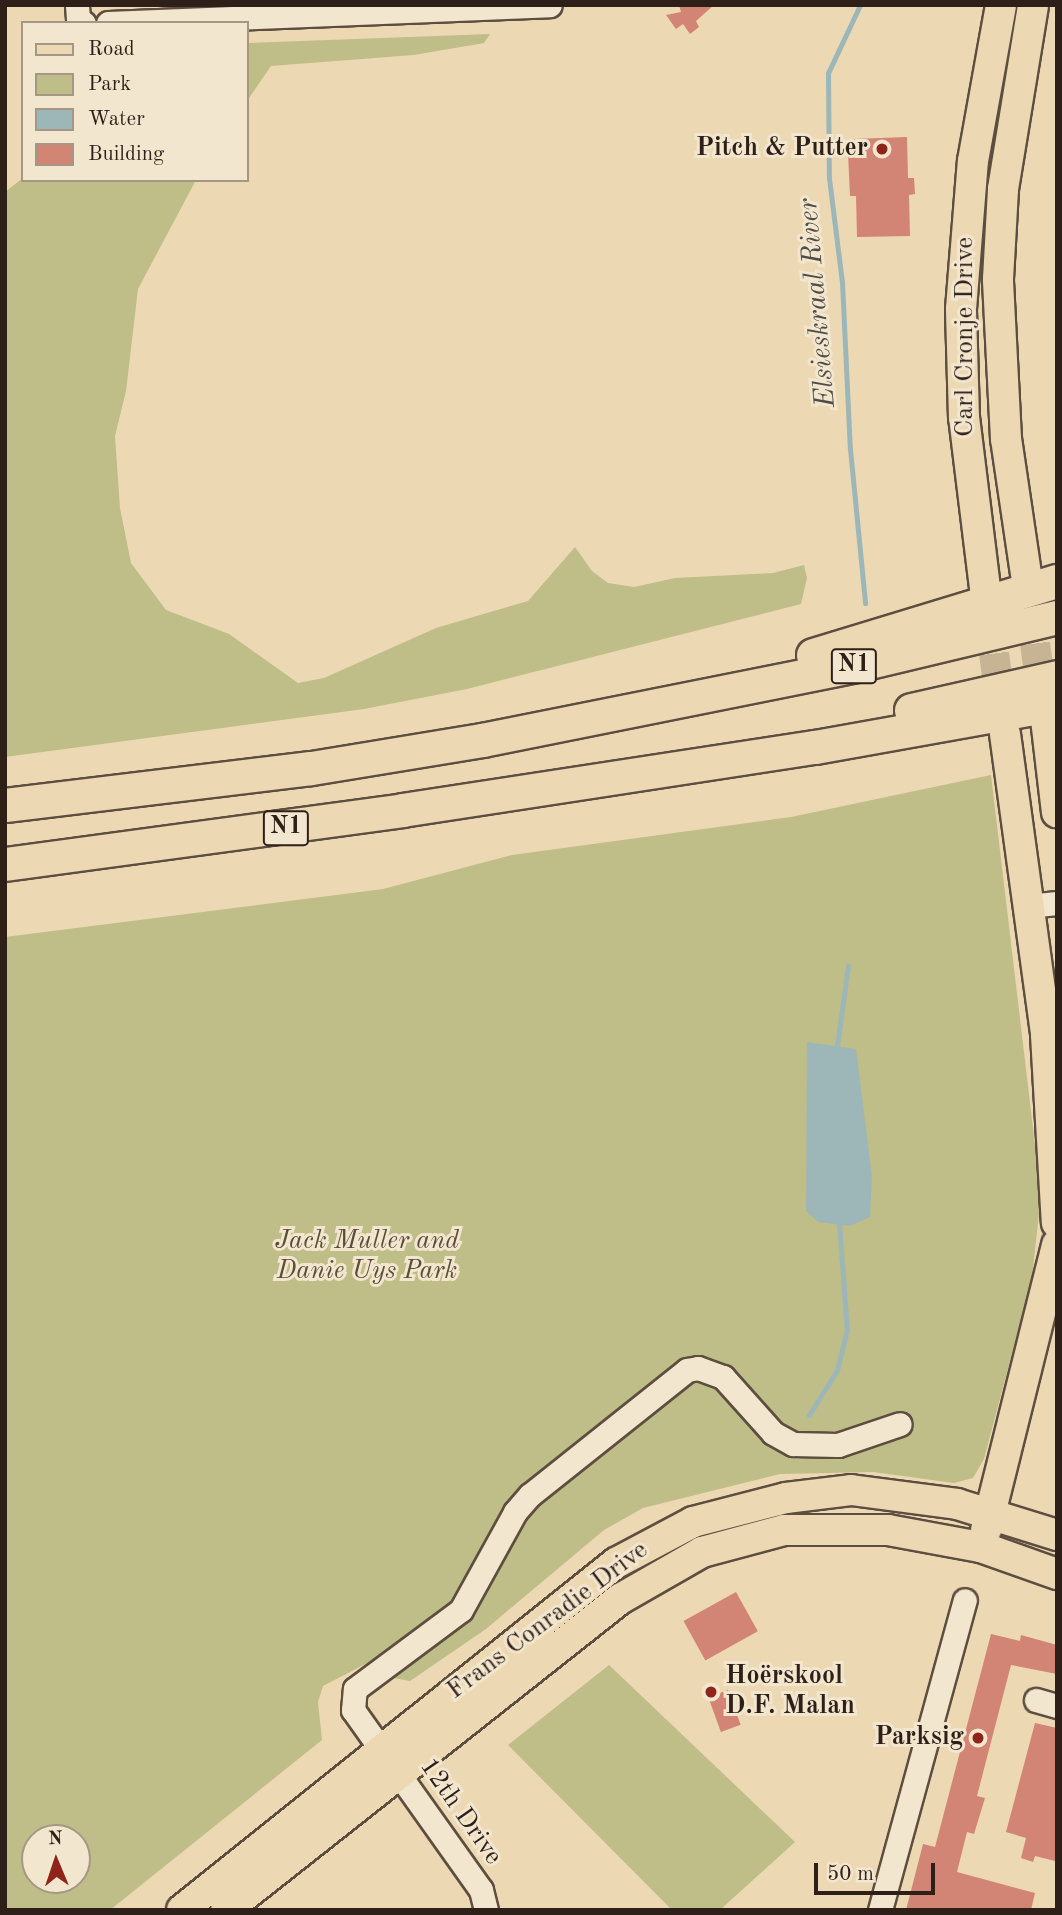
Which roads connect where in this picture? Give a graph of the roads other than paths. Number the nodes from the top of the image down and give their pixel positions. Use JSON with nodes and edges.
{"nodes":[{"id":1,"x":77,"y":5,"type":"edge"},
{"id":2,"x":550,"y":5,"type":"edge"},
{"id":3,"x":1001,"y":5,"type":"edge"},
{"id":4,"x":1033,"y":5,"type":"edge"},
{"id":5,"x":81,"y":21,"type":"edge"},
{"id":6,"x":157,"y":21,"type":"edge"},
{"id":7,"x":1041,"y":577,"type":"edge"},
{"id":8,"x":985,"y":587,"type":"tunnel mouth"},
{"id":9,"x":1057,"y":617,"type":"edge"},
{"id":10,"x":1057,"y":677,"type":"edge"},
{"id":11,"x":651,"y":707,"type":"junction"},
{"id":12,"x":1051,"y":712,"type":"edge"},
{"id":13,"x":1004,"y":734,"type":"tunnel mouth"},
{"id":14,"x":566,"y":783,"type":"junction"},
{"id":15,"x":5,"y":804,"type":"edge"},
{"id":16,"x":1057,"y":812,"type":"edge"},
{"id":17,"x":5,"y":864,"type":"edge"},
{"id":18,"x":1042,"y":905,"type":"edge"},
{"id":19,"x":1057,"y":1223,"type":"edge"},
{"id":20,"x":1057,"y":1245,"type":"edge"},
{"id":21,"x":900,"y":1424,"type":"dead end"},
{"id":22,"x":991,"y":1512,"type":"junction"},
{"id":23,"x":1057,"y":1535,"type":"edge"},
{"id":24,"x":981,"y":1547,"type":"junction"},
{"id":25,"x":1057,"y":1574,"type":"edge"},
{"id":26,"x":965,"y":1600,"type":"dead end"},
{"id":27,"x":381,"y":1750,"type":"junction"},
{"id":28,"x":399,"y":1774,"type":"junction"},
{"id":29,"x":181,"y":1910,"type":"edge"},
{"id":30,"x":226,"y":1910,"type":"edge"},
{"id":31,"x":486,"y":1910,"type":"edge"},
{"id":32,"x":880,"y":1910,"type":"edge"}],
"edges":[{"from":1,"to":5,"type":"street"},
{"from":2,"to":6,"type":"street"},
{"from":3,"to":8,"type":"main road","name":"Carl Cronje Drive"},
{"from":4,"to":7,"type":"main road","name":"Carl Cronje Drive"},
{"from":7,"to":11,"type":"highway"},
{"from":9,"to":11,"type":"highway","number":"N1"},
{"from":10,"to":14,"type":"highway","number":"N1"},
{"from":11,"to":15,"type":"highway","number":"N1"},
{"from":12,"to":14,"type":"highway"},
{"from":12,"to":16,"type":"main road"},
{"from":13,"to":18,"type":"main road"},
{"from":14,"to":17,"type":"highway","number":"N1"},
{"from":18,"to":19,"type":"main road"},
{"from":20,"to":22,"type":"main road"},
{"from":21,"to":27,"type":"street","name":"12th Drive"},
{"from":22,"to":23,"type":"main road","name":"Frans Conradie Drive"},
{"from":22,"to":24,"type":"main road"},
{"from":22,"to":27,"type":"main road","name":"Frans Conradie Drive"},
{"from":24,"to":25,"type":"main road","name":"Frans Conradie Drive"},
{"from":24,"to":28,"type":"main road","name":"Frans Conradie Drive"},
{"from":26,"to":32,"type":"street"},
{"from":27,"to":28,"type":"street","name":"12th Drive"},
{"from":27,"to":29,"type":"main road","name":"Frans Conradie Drive"},
{"from":28,"to":30,"type":"main road","name":"Frans Conradie Drive"},
{"from":28,"to":31,"type":"street","name":"12th Drive"}]}
